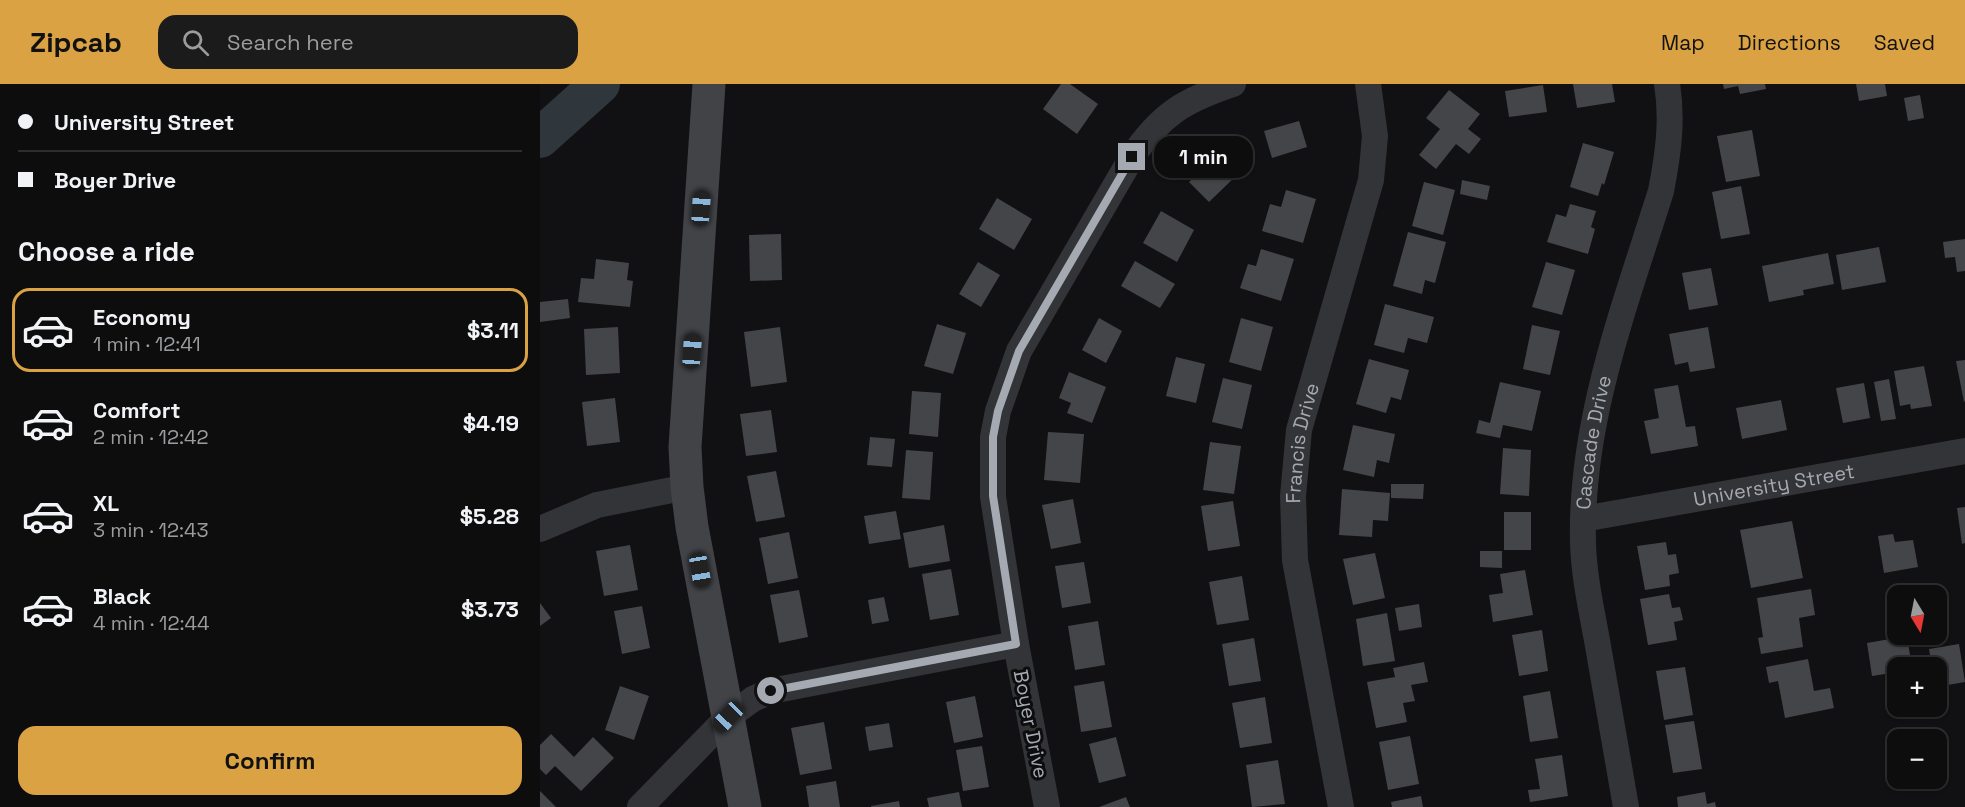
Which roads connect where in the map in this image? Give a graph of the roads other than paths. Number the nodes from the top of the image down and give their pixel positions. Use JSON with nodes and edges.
{"nodes":[{"id":1,"x":1233,"y":84,"type":"edge"},
{"id":2,"x":1368,"y":84,"type":"edge"},
{"id":3,"x":1667,"y":84,"type":"edge"},
{"id":4,"x":709,"y":86,"type":"edge"},
{"id":5,"x":1965,"y":451,"type":"edge"},
{"id":6,"x":687,"y":487,"type":"junction"},
{"id":7,"x":1583,"y":519,"type":"junction"},
{"id":8,"x":540,"y":529,"type":"edge"},
{"id":9,"x":1016,"y":644,"type":"junction"},
{"id":10,"x":728,"y":717,"type":"junction"},
{"id":11,"x":640,"y":807,"type":"edge"},
{"id":12,"x":744,"y":807,"type":"edge"},
{"id":13,"x":1047,"y":807,"type":"edge"},
{"id":14,"x":1341,"y":807,"type":"edge"},
{"id":15,"x":1626,"y":807,"type":"edge"}],
"edges":[{"from":1,"to":9,"type":"street","name":"Boyer Drive"},
{"from":2,"to":14,"type":"street","name":"Francis Drive"},
{"from":3,"to":7,"type":"street","name":"Cascade Drive"},
{"from":4,"to":6,"type":"main road"},
{"from":5,"to":7,"type":"street","name":"University Street"},
{"from":6,"to":8,"type":"street"},
{"from":6,"to":10,"type":"main road"},
{"from":7,"to":15,"type":"street","name":"Cascade Drive"},
{"from":9,"to":10,"type":"street"},
{"from":9,"to":13,"type":"street","name":"Boyer Drive"},
{"from":10,"to":11,"type":"street"},
{"from":10,"to":12,"type":"main road"}]}
